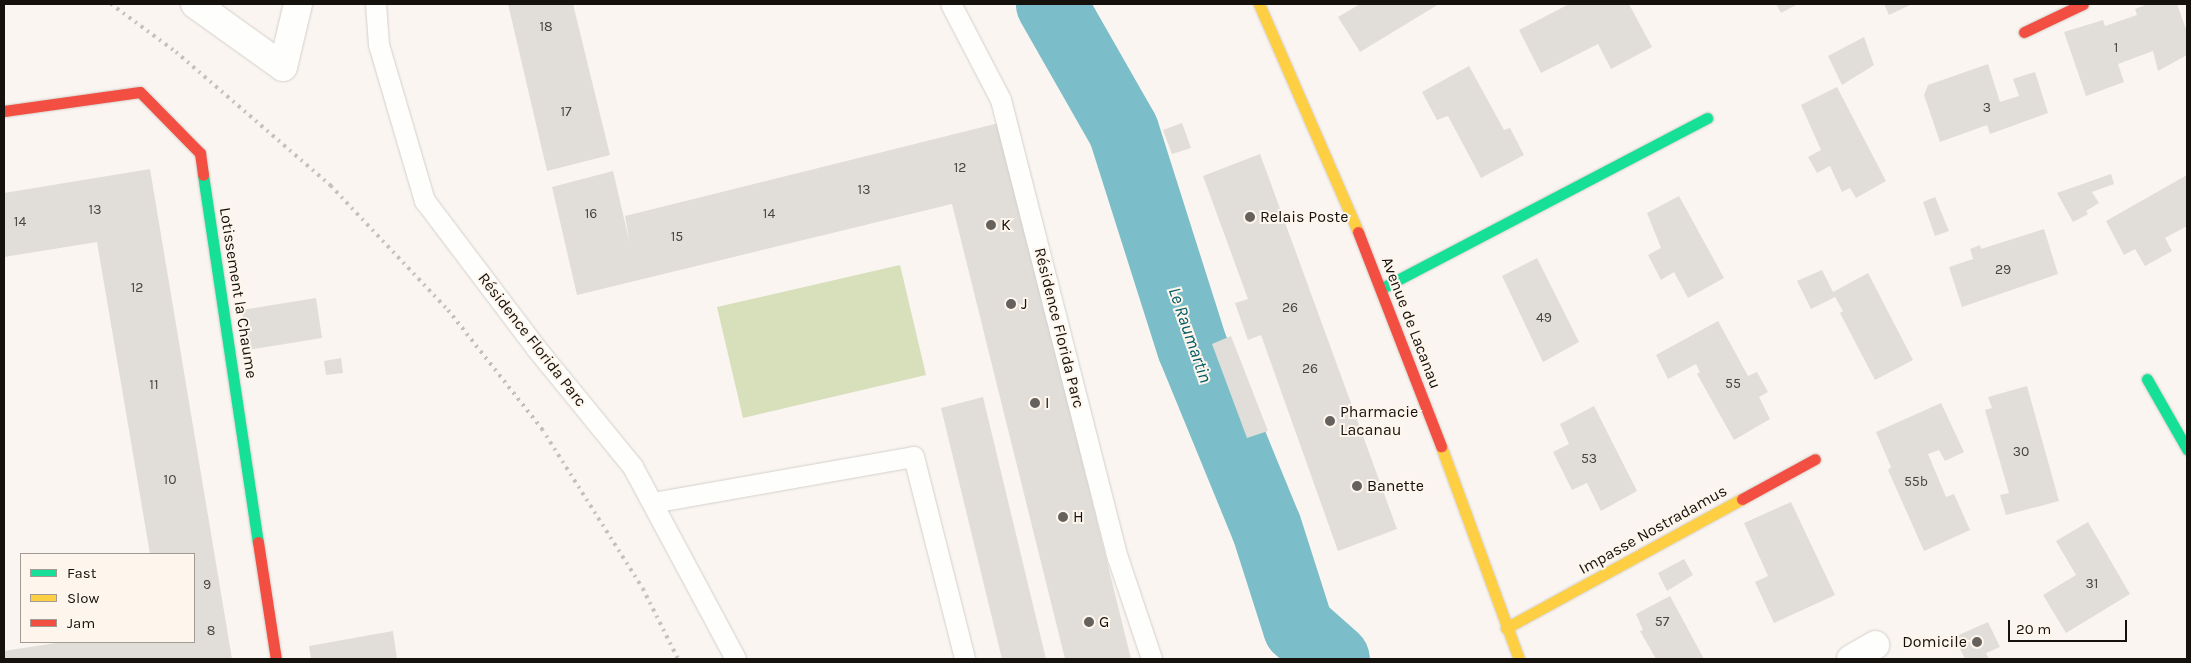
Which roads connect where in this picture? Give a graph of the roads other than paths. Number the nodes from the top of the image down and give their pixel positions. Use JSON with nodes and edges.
{"nodes":[{"id":1,"x":195,"y":4,"type":"edge"},
{"id":2,"x":298,"y":4,"type":"edge"},
{"id":3,"x":376,"y":4,"type":"edge"},
{"id":4,"x":951,"y":4,"type":"edge"},
{"id":5,"x":1259,"y":4,"type":"edge"},
{"id":6,"x":2083,"y":4,"type":"edge"},
{"id":7,"x":2024,"y":32,"type":"dead end"},
{"id":8,"x":4,"y":112,"type":"edge"},
{"id":9,"x":1707,"y":118,"type":"dead end"},
{"id":10,"x":1382,"y":288,"type":"junction"},
{"id":11,"x":2147,"y":379,"type":"dead end"},
{"id":12,"x":2187,"y":449,"type":"edge"},
{"id":13,"x":1815,"y":459,"type":"dead end"},
{"id":14,"x":652,"y":503,"type":"junction"},
{"id":15,"x":1506,"y":628,"type":"junction"},
{"id":16,"x":1875,"y":645,"type":"dead end"},
{"id":17,"x":276,"y":659,"type":"edge"},
{"id":18,"x":736,"y":659,"type":"edge"},
{"id":19,"x":965,"y":659,"type":"edge"},
{"id":20,"x":1152,"y":659,"type":"edge"},
{"id":21,"x":1519,"y":659,"type":"edge"},
{"id":22,"x":1851,"y":659,"type":"edge"}],
"edges":[{"from":1,"to":2,"type":"street"},
{"from":3,"to":14,"type":"lane","name":"Résidence Florida Parc"},
{"from":4,"to":20,"type":"lane","name":"Résidence Florida Parc"},
{"from":5,"to":10,"type":"street","name":"Avenue de Lacanau"},
{"from":6,"to":7,"type":"street"},
{"from":8,"to":17,"type":"street","name":"Lotissement la Chaume"},
{"from":9,"to":10,"type":"street"},
{"from":10,"to":15,"type":"street","name":"Avenue de Lacanau"},
{"from":11,"to":12,"type":"street"},
{"from":13,"to":15,"type":"street","name":"Impasse Nostradamus"},
{"from":14,"to":18,"type":"lane","name":"Résidence Florida Parc"},
{"from":14,"to":19,"type":"lane"},
{"from":15,"to":21,"type":"street","name":"Avenue de Lacanau"},
{"from":16,"to":22,"type":"street"}]}
